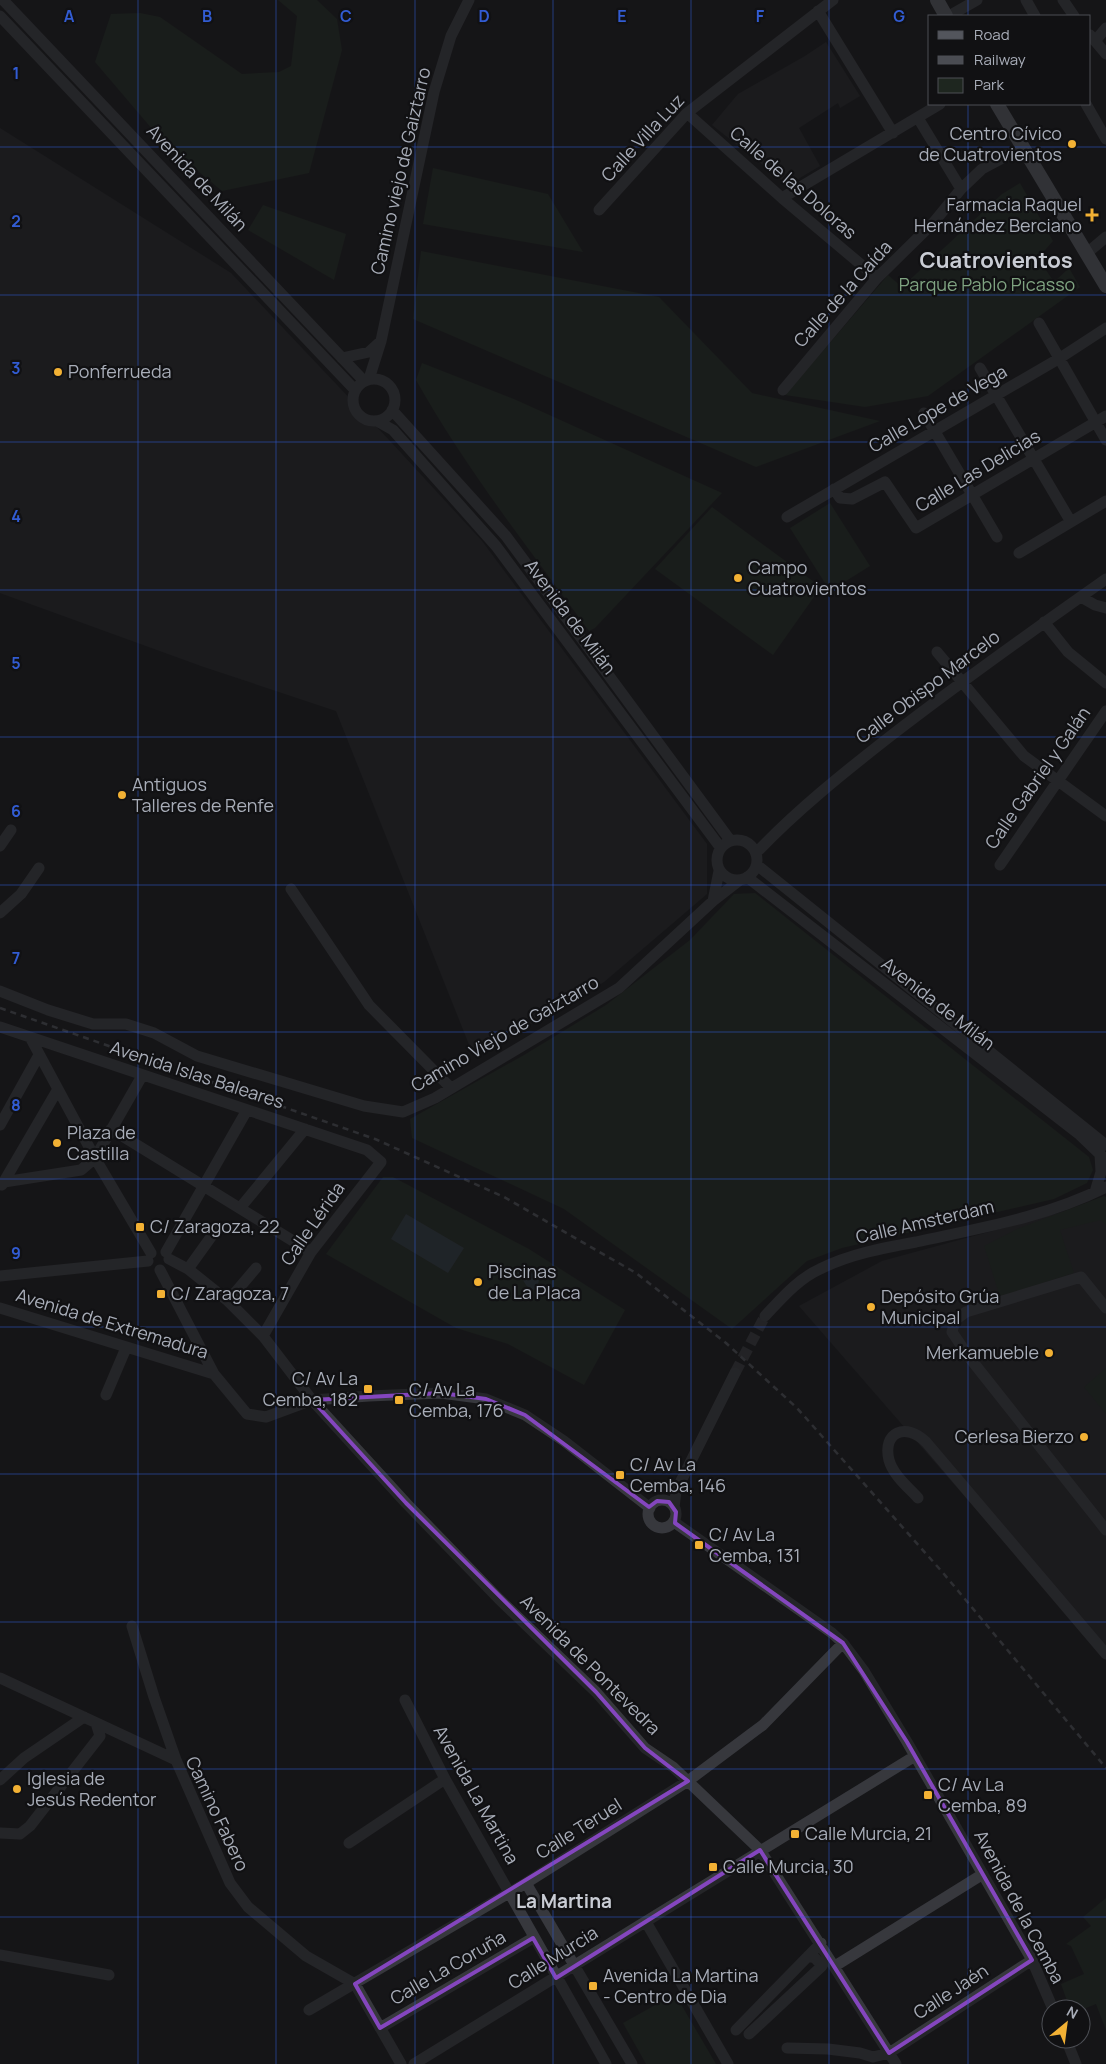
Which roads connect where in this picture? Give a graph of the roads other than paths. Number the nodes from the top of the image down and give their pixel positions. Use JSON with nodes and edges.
{"nodes":[{"id":1,"x":3,"y":0,"type":"edge"},
{"id":2,"x":469,"y":0,"type":"edge"},
{"id":3,"x":833,"y":0,"type":"edge"},
{"id":4,"x":937,"y":0,"type":"edge"},
{"id":5,"x":976,"y":0,"type":"edge"},
{"id":6,"x":1026,"y":0,"type":"edge"},
{"id":7,"x":1062,"y":0,"type":"edge"},
{"id":8,"x":818,"y":11,"type":"junction"},
{"id":9,"x":947,"y":15,"type":"edge"},
{"id":10,"x":950,"y":15,"type":"edge"},
{"id":11,"x":1034,"y":15,"type":"edge"},
{"id":12,"x":1073,"y":15,"type":"edge"},
{"id":13,"x":0,"y":16,"type":"edge"},
{"id":14,"x":1106,"y":28,"type":"edge"},
{"id":15,"x":1092,"y":38,"type":"edge"},
{"id":16,"x":1106,"y":54,"type":"edge"},
{"id":17,"x":938,"y":105,"type":"edge"},
{"id":18,"x":998,"y":105,"type":"edge"},
{"id":19,"x":1087,"y":105,"type":"edge"},
{"id":20,"x":687,"y":112,"type":"junction"},
{"id":21,"x":918,"y":118,"type":"junction"},
{"id":22,"x":893,"y":133,"type":"junction"},
{"id":23,"x":1106,"y":139,"type":"edge"},
{"id":24,"x":1023,"y":147,"type":"junction"},
{"id":25,"x":961,"y":189,"type":"junction"},
{"id":26,"x":782,"y":198,"type":"junction"},
{"id":27,"x":599,"y":210,"type":"dead end"},
{"id":28,"x":1106,"y":237,"type":"edge"},
{"id":29,"x":1087,"y":253,"type":"junction"},
{"id":30,"x":877,"y":278,"type":"junction"},
{"id":31,"x":1106,"y":286,"type":"edge"},
{"id":32,"x":1039,"y":323,"type":"dead end"},
{"id":33,"x":1106,"y":328,"type":"edge"},
{"id":34,"x":381,"y":341,"type":"junction"},
{"id":35,"x":378,"y":354,"type":"junction"},
{"id":36,"x":342,"y":358,"type":"junction"},
{"id":37,"x":1060,"y":358,"type":"junction"},
{"id":38,"x":980,"y":368,"type":"dead end"},
{"id":39,"x":367,"y":380,"type":"junction"},
{"id":40,"x":382,"y":381,"type":"junction"},
{"id":41,"x":355,"y":390,"type":"junction"},
{"id":42,"x":783,"y":390,"type":"dead end"},
{"id":43,"x":996,"y":395,"type":"junction"},
{"id":44,"x":392,"y":410,"type":"junction"},
{"id":45,"x":924,"y":413,"type":"dead end"},
{"id":46,"x":1106,"y":416,"type":"edge"},
{"id":47,"x":377,"y":420,"type":"junction"},
{"id":48,"x":1095,"y":422,"type":"junction"},
{"id":49,"x":935,"y":431,"type":"junction"},
{"id":50,"x":1106,"y":440,"type":"edge"},
{"id":51,"x":1033,"y":458,"type":"junction"},
{"id":52,"x":834,"y":489,"type":"junction"},
{"id":53,"x":973,"y":494,"type":"junction"},
{"id":54,"x":1106,"y":501,"type":"edge"},
{"id":55,"x":787,"y":517,"type":"dead end"},
{"id":56,"x":1071,"y":522,"type":"junction"},
{"id":57,"x":997,"y":537,"type":"dead end"},
{"id":58,"x":1019,"y":553,"type":"dead end"},
{"id":59,"x":1106,"y":579,"type":"edge"},
{"id":60,"x":1081,"y":597,"type":"junction"},
{"id":61,"x":1106,"y":608,"type":"edge"},
{"id":62,"x":1044,"y":622,"type":"junction"},
{"id":63,"x":937,"y":652,"type":"dead end"},
{"id":64,"x":960,"y":682,"type":"junction"},
{"id":65,"x":1106,"y":683,"type":"edge"},
{"id":66,"x":1106,"y":711,"type":"edge"},
{"id":67,"x":1058,"y":782,"type":"junction"},
{"id":68,"x":1106,"y":816,"type":"edge"},
{"id":69,"x":11,"y":830,"type":"dead end"},
{"id":70,"x":777,"y":831,"type":"junction"},
{"id":71,"x":747,"y":842,"type":"junction"},
{"id":72,"x":725,"y":844,"type":"junction"},
{"id":73,"x":0,"y":846,"type":"edge"},
{"id":74,"x":756,"y":859,"type":"junction"},
{"id":75,"x":1000,"y":865,"type":"dead end"},
{"id":76,"x":39,"y":868,"type":"dead end"},
{"id":77,"x":719,"y":870,"type":"junction"},
{"id":78,"x":744,"y":879,"type":"junction"},
{"id":79,"x":291,"y":888,"type":"dead end"},
{"id":80,"x":713,"y":901,"type":"junction"},
{"id":81,"x":0,"y":913,"type":"edge"},
{"id":82,"x":0,"y":991,"type":"edge"},
{"id":83,"x":0,"y":1027,"type":"edge"},
{"id":84,"x":30,"y":1037,"type":"junction"},
{"id":85,"x":39,"y":1055,"type":"junction"},
{"id":86,"x":142,"y":1076,"type":"junction"},
{"id":87,"x":452,"y":1088,"type":"junction"},
{"id":88,"x":58,"y":1089,"type":"junction"},
{"id":89,"x":247,"y":1110,"type":"junction"},
{"id":90,"x":0,"y":1124,"type":"edge"},
{"id":91,"x":111,"y":1129,"type":"junction"},
{"id":92,"x":304,"y":1129,"type":"junction"},
{"id":93,"x":1104,"y":1152,"type":"edge"},
{"id":94,"x":95,"y":1158,"type":"junction"},
{"id":95,"x":381,"y":1162,"type":"joint"},
{"id":96,"x":2,"y":1185,"type":"edge"},
{"id":97,"x":204,"y":1186,"type":"junction"},
{"id":98,"x":1106,"y":1187,"type":"edge"},
{"id":99,"x":1095,"y":1192,"type":"junction"},
{"id":100,"x":240,"y":1208,"type":"junction"},
{"id":101,"x":216,"y":1230,"type":"dead end"},
{"id":102,"x":311,"y":1252,"type":"junction"},
{"id":103,"x":167,"y":1255,"type":"junction"},
{"id":104,"x":149,"y":1257,"type":"junction"},
{"id":105,"x":256,"y":1268,"type":"dead end"},
{"id":106,"x":188,"y":1269,"type":"junction"},
{"id":107,"x":160,"y":1270,"type":"junction"},
{"id":108,"x":0,"y":1276,"type":"edge"},
{"id":109,"x":228,"y":1301,"type":"junction"},
{"id":110,"x":0,"y":1308,"type":"edge"},
{"id":111,"x":1106,"y":1308,"type":"edge"},
{"id":112,"x":765,"y":1316,"type":"tunnel mouth"},
{"id":113,"x":263,"y":1336,"type":"junction"},
{"id":114,"x":126,"y":1348,"type":"junction"},
{"id":115,"x":735,"y":1373,"type":"tunnel mouth"},
{"id":116,"x":214,"y":1374,"type":"junction"},
{"id":117,"x":106,"y":1395,"type":"dead end"},
{"id":118,"x":312,"y":1400,"type":"junction"},
{"id":119,"x":676,"y":1491,"type":"junction"},
{"id":120,"x":918,"y":1498,"type":"dead end"},
{"id":121,"x":661,"y":1500,"type":"junction"},
{"id":122,"x":674,"y":1507,"type":"junction"},
{"id":123,"x":650,"y":1508,"type":"junction"},
{"id":124,"x":674,"y":1522,"type":"junction"},
{"id":125,"x":1106,"y":1530,"type":"edge"},
{"id":126,"x":132,"y":1626,"type":"dead end"},
{"id":127,"x":843,"y":1643,"type":"junction"},
{"id":128,"x":1106,"y":1654,"type":"edge"},
{"id":129,"x":0,"y":1678,"type":"edge"},
{"id":130,"x":405,"y":1700,"type":"dead end"},
{"id":131,"x":84,"y":1717,"type":"junction"},
{"id":132,"x":96,"y":1723,"type":"junction"},
{"id":133,"x":915,"y":1756,"type":"junction"},
{"id":134,"x":176,"y":1760,"type":"junction"},
{"id":135,"x":445,"y":1779,"type":"junction"},
{"id":136,"x":0,"y":1780,"type":"edge"},
{"id":137,"x":688,"y":1781,"type":"junction"},
{"id":138,"x":0,"y":1833,"type":"edge"},
{"id":139,"x":349,"y":1843,"type":"dead end"},
{"id":140,"x":760,"y":1850,"type":"junction"},
{"id":141,"x":983,"y":1874,"type":"junction"},
{"id":142,"x":526,"y":1883,"type":"junction"},
{"id":143,"x":509,"y":1893,"type":"junction"},
{"id":144,"x":646,"y":1922,"type":"junction"},
{"id":145,"x":534,"y":1938,"type":"junction"},
{"id":146,"x":821,"y":1943,"type":"junction"},
{"id":147,"x":0,"y":1955,"type":"edge"},
{"id":148,"x":808,"y":1956,"type":"junction"},
{"id":149,"x":1032,"y":1960,"type":"junction"},
{"id":150,"x":575,"y":1966,"type":"junction"},
{"id":151,"x":835,"y":1966,"type":"junction"},
{"id":152,"x":108,"y":1975,"type":"dead end"},
{"id":153,"x":556,"y":1978,"type":"junction"},
{"id":154,"x":355,"y":1984,"type":"junction"},
{"id":155,"x":1049,"y":1999,"type":"edge"},
{"id":156,"x":309,"y":2010,"type":"dead end"},
{"id":157,"x":380,"y":2028,"type":"junction"},
{"id":158,"x":736,"y":2030,"type":"dead end"},
{"id":159,"x":749,"y":2034,"type":"dead end"},
{"id":160,"x":787,"y":2048,"type":"dead end"},
{"id":161,"x":1070,"y":2049,"type":"edge"},
{"id":162,"x":889,"y":2053,"type":"junction"},
{"id":163,"x":400,"y":2064,"type":"edge"},
{"id":164,"x":414,"y":2064,"type":"edge"},
{"id":165,"x":606,"y":2064,"type":"edge"},
{"id":166,"x":632,"y":2064,"type":"edge"},
{"id":167,"x":728,"y":2064,"type":"edge"},
{"id":168,"x":896,"y":2064,"type":"edge"},
{"id":169,"x":1076,"y":2064,"type":"edge"}],
"edges":[{"from":1,"to":36,"type":"street","name":"Avenida de Milán"},
{"from":2,"to":34,"type":"street","name":"Camino viejo de Gaiztarro"},
{"from":3,"to":8,"type":"street","name":"Calle Villa Luz"},
{"from":4,"to":9,"type":"main road"},
{"from":5,"to":10,"type":"street"},
{"from":6,"to":11,"type":"street"},
{"from":7,"to":12,"type":"street"},
{"from":8,"to":20,"type":"street","name":"Calle Villa Luz"},
{"from":8,"to":22,"type":"street"},
{"from":13,"to":41,"type":"street","name":"Avenida de Milán"},
{"from":14,"to":15,"type":"street"},
{"from":15,"to":16,"type":"street"},
{"from":17,"to":21,"type":"street"},
{"from":18,"to":24,"type":"main road"},
{"from":19,"to":23,"type":"street"},
{"from":20,"to":26,"type":"street","name":"Calle de las Doloras"},
{"from":20,"to":27,"type":"street","name":"Calle Villa Luz"},
{"from":21,"to":22,"type":"street"},
{"from":21,"to":25,"type":"street"},
{"from":22,"to":26,"type":"street"},
{"from":24,"to":25,"type":"street","name":"Calle de la Caída"},
{"from":24,"to":29,"type":"main road"},
{"from":25,"to":30,"type":"street","name":"Calle de la Caída"},
{"from":26,"to":30,"type":"street","name":"Calle de las Doloras"},
{"from":28,"to":29,"type":"street"},
{"from":29,"to":31,"type":"main road"},
{"from":30,"to":42,"type":"street","name":"Calle de la Caída"},
{"from":32,"to":37,"type":"street"},
{"from":33,"to":37,"type":"street","name":"Calle Lope de Vega"},
{"from":34,"to":35,"type":"street","name":"Camino viejo de Gaiztarro"},
{"from":34,"to":36,"type":"street"},
{"from":35,"to":39,"type":"street","name":"Camino viejo de Gaiztarro"},
{"from":35,"to":40,"type":"street","name":"Camino viejo de Gaiztarro"},
{"from":36,"to":39,"type":"street","name":"Avenida de Milán"},
{"from":37,"to":43,"type":"street","name":"Calle Lope de Vega"},
{"from":37,"to":48,"type":"street"},
{"from":38,"to":43,"type":"street"},
{"from":39,"to":40,"type":"street"},
{"from":39,"to":41,"type":"street"},
{"from":40,"to":44,"type":"street"},
{"from":41,"to":47,"type":"street"},
{"from":43,"to":49,"type":"street","name":"Calle Lope de Vega"},
{"from":43,"to":51,"type":"street"},
{"from":44,"to":47,"type":"street"},
{"from":44,"to":72,"type":"street","name":"Avenida de Milán"},
{"from":45,"to":49,"type":"street"},
{"from":46,"to":48,"type":"street","name":"Calle Las Delicias"},
{"from":47,"to":72,"type":"street","name":"Avenida de Milán"},
{"from":48,"to":50,"type":"street"},
{"from":48,"to":51,"type":"street","name":"Calle Las Delicias"},
{"from":49,"to":52,"type":"street","name":"Calle Lope de Vega"},
{"from":49,"to":53,"type":"street"},
{"from":51,"to":53,"type":"street","name":"Calle Las Delicias"},
{"from":51,"to":56,"type":"street"},
{"from":52,"to":53,"type":"street","name":"Calle Las Delicias"},
{"from":52,"to":55,"type":"street","name":"Calle Lope de Vega"},
{"from":53,"to":57,"type":"street"},
{"from":54,"to":56,"type":"street"},
{"from":56,"to":58,"type":"street"},
{"from":59,"to":60,"type":"street","name":"Calle Obispo Marcelo"},
{"from":60,"to":61,"type":"street"},
{"from":60,"to":62,"type":"street","name":"Calle Obispo Marcelo"},
{"from":62,"to":64,"type":"street","name":"Calle Obispo Marcelo"},
{"from":62,"to":65,"type":"street"},
{"from":63,"to":64,"type":"street"},
{"from":64,"to":67,"type":"street"},
{"from":64,"to":70,"type":"street","name":"Calle Obispo Marcelo"},
{"from":66,"to":67,"type":"street","name":"Calle Gabriel y Galán"},
{"from":67,"to":68,"type":"street"},
{"from":67,"to":75,"type":"street","name":"Calle Gabriel y Galán"},
{"from":69,"to":73,"type":"street"},
{"from":70,"to":71,"type":"street","name":"Calle Obispo Marcelo"},
{"from":70,"to":74,"type":"street","name":"Calle Obispo Marcelo"},
{"from":71,"to":72,"type":"street"},
{"from":71,"to":74,"type":"street"},
{"from":72,"to":77,"type":"street"},
{"from":74,"to":78,"type":"street"},
{"from":74,"to":93,"type":"street","name":"Avenida de Milán"},
{"from":76,"to":81,"type":"street"},
{"from":77,"to":78,"type":"street"},
{"from":77,"to":80,"type":"street"},
{"from":78,"to":80,"type":"street","name":"Camino Viejo de Gaiztarro"},
{"from":78,"to":93,"type":"street","name":"Avenida de Milán"},
{"from":79,"to":87,"type":"street"},
{"from":80,"to":87,"type":"street","name":"Camino Viejo de Gaiztarro"},
{"from":82,"to":87,"type":"street","name":"Camino Viejo de Gaiztarro"},
{"from":83,"to":84,"type":"street","name":"Avenida Islas Baleares"},
{"from":84,"to":85,"type":"street"},
{"from":84,"to":86,"type":"street","name":"Avenida Islas Baleares"},
{"from":85,"to":88,"type":"street"},
{"from":85,"to":90,"type":"street"},
{"from":86,"to":89,"type":"street","name":"Avenida Islas Baleares"},
{"from":86,"to":91,"type":"street"},
{"from":88,"to":94,"type":"street"},
{"from":88,"to":96,"type":"street"},
{"from":89,"to":92,"type":"street","name":"Avenida Islas Baleares"},
{"from":89,"to":97,"type":"street"},
{"from":91,"to":94,"type":"street"},
{"from":91,"to":97,"type":"street"},
{"from":92,"to":95,"type":"street","name":"Avenida Islas Baleares"},
{"from":92,"to":100,"type":"street"},
{"from":93,"to":99,"type":"street"},
{"from":94,"to":96,"type":"street"},
{"from":94,"to":104,"type":"street"},
{"from":95,"to":102,"type":"street","name":"Calle Lérida"},
{"from":97,"to":100,"type":"street"},
{"from":97,"to":103,"type":"street"},
{"from":98,"to":99,"type":"street","name":"Calle Amsterdam"},
{"from":99,"to":112,"type":"street","name":"Calle Amsterdam"},
{"from":100,"to":102,"type":"street"},
{"from":101,"to":106,"type":"street"},
{"from":102,"to":113,"type":"street","name":"Calle Lérida"},
{"from":103,"to":104,"type":"street"},
{"from":103,"to":106,"type":"street","name":"Avenida de Pontevedra"},
{"from":103,"to":107,"type":"street"},
{"from":104,"to":107,"type":"street"},
{"from":104,"to":108,"type":"street"},
{"from":105,"to":109,"type":"street"},
{"from":106,"to":109,"type":"street","name":"Avenida de Pontevedra"},
{"from":107,"to":116,"type":"street"},
{"from":109,"to":113,"type":"street","name":"Avenida de Pontevedra"},
{"from":110,"to":114,"type":"street","name":"Avenida de Extremadura"},
{"from":111,"to":125,"type":"street"},
{"from":113,"to":118,"type":"street","name":"Avenida de Pontevedra"},
{"from":114,"to":116,"type":"street","name":"Avenida de Extremadura"},
{"from":114,"to":117,"type":"street"},
{"from":115,"to":119,"type":"street"},
{"from":116,"to":118,"type":"street"},
{"from":118,"to":123,"type":"street"},
{"from":118,"to":137,"type":"street","name":"Avenida de Pontevedra"},
{"from":119,"to":121,"type":"street"},
{"from":119,"to":122,"type":"street"},
{"from":120,"to":128,"type":"street"},
{"from":121,"to":122,"type":"street"},
{"from":121,"to":123,"type":"street"},
{"from":122,"to":124,"type":"street"},
{"from":123,"to":124,"type":"street"},
{"from":124,"to":127,"type":"street","name":"Avenida de la Cemba"},
{"from":126,"to":134,"type":"street"},
{"from":127,"to":133,"type":"street","name":"Avenida de la Cemba"},
{"from":127,"to":137,"type":"street","name":"Calle Teruel"},
{"from":129,"to":131,"type":"street","name":"Camino Fabero"},
{"from":130,"to":135,"type":"street","name":"Avenida La Martina"},
{"from":131,"to":132,"type":"street","name":"Camino Fabero"},
{"from":131,"to":136,"type":"street"},
{"from":132,"to":134,"type":"street","name":"Camino Fabero"},
{"from":132,"to":138,"type":"street"},
{"from":133,"to":140,"type":"street","name":"Calle Murcia"},
{"from":133,"to":141,"type":"street","name":"Avenida de la Cemba"},
{"from":134,"to":154,"type":"street","name":"Camino Fabero"},
{"from":135,"to":139,"type":"street"},
{"from":135,"to":143,"type":"street","name":"Avenida La Martina"},
{"from":137,"to":140,"type":"street","name":"Avenida de Pontevedra"},
{"from":137,"to":142,"type":"street","name":"Calle Teruel"},
{"from":140,"to":144,"type":"street","name":"Calle Murcia"},
{"from":140,"to":146,"type":"street","name":"Avenida de Pontevedra"},
{"from":141,"to":149,"type":"street","name":"Avenida de la Cemba"},
{"from":141,"to":151,"type":"street"},
{"from":142,"to":143,"type":"street","name":"Calle Teruel"},
{"from":142,"to":150,"type":"street","name":"Avenida La Martina"},
{"from":143,"to":145,"type":"street","name":"Avenida La Martina"},
{"from":143,"to":154,"type":"street","name":"Calle Teruel"},
{"from":144,"to":150,"type":"street","name":"Calle Murcia"},
{"from":144,"to":167,"type":"street"},
{"from":145,"to":153,"type":"street","name":"Avenida La Martina"},
{"from":145,"to":157,"type":"street","name":"Calle La Coruña"},
{"from":146,"to":148,"type":"street"},
{"from":146,"to":151,"type":"street","name":"Avenida de Pontevedra"},
{"from":147,"to":152,"type":"street"},
{"from":148,"to":158,"type":"street"},
{"from":148,"to":159,"type":"street"},
{"from":149,"to":155,"type":"street","name":"Avenida de la Cemba"},
{"from":149,"to":162,"type":"street","name":"Calle Jaén"},
{"from":150,"to":153,"type":"street","name":"Calle Murcia"},
{"from":150,"to":166,"type":"street","name":"Avenida La Martina"},
{"from":151,"to":162,"type":"street","name":"Avenida de Pontevedra"},
{"from":153,"to":164,"type":"street","name":"Calle Murcia"},
{"from":153,"to":165,"type":"street","name":"Avenida La Martina"},
{"from":154,"to":156,"type":"street","name":"Calle Teruel"},
{"from":154,"to":157,"type":"street"},
{"from":157,"to":163,"type":"street"},
{"from":160,"to":162,"type":"street"},
{"from":161,"to":169,"type":"street"},
{"from":162,"to":168,"type":"street","name":"Avenida de Pontevedra"}]}
